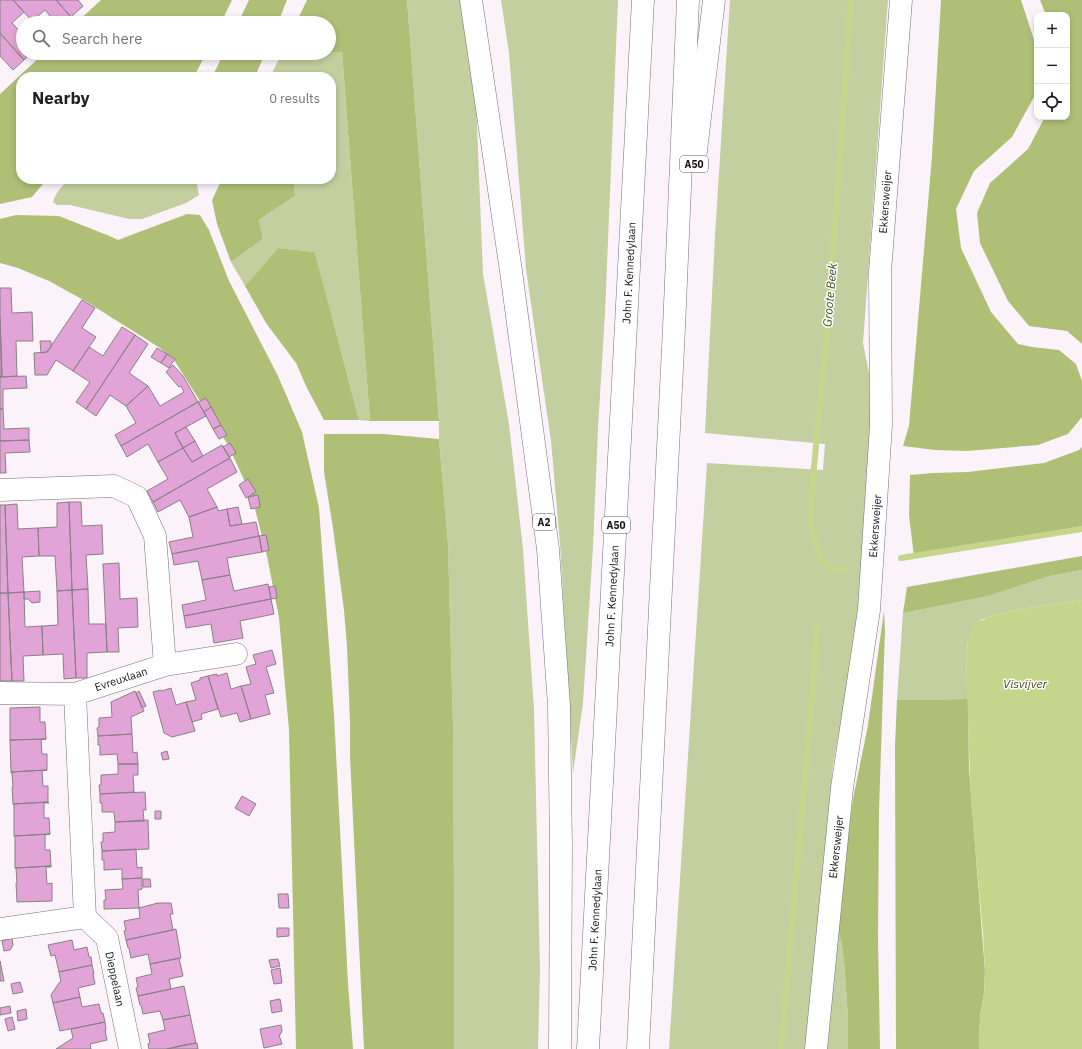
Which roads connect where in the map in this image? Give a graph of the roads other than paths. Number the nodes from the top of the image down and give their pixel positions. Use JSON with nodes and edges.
{"nodes":[{"id":1,"x":471,"y":0,"type":"edge"},
{"id":2,"x":643,"y":0,"type":"edge"},
{"id":3,"x":688,"y":0,"type":"edge"},
{"id":4,"x":714,"y":0,"type":"edge"},
{"id":5,"x":901,"y":0,"type":"edge"},
{"id":6,"x":674,"y":328,"type":"junction"},
{"id":7,"x":0,"y":490,"type":"edge"},
{"id":8,"x":236,"y":654,"type":"dead end"},
{"id":9,"x":165,"y":665,"type":"junction"},
{"id":10,"x":0,"y":693,"type":"edge"},
{"id":11,"x":75,"y":694,"type":"junction"},
{"id":12,"x":85,"y":917,"type":"junction"},
{"id":13,"x":0,"y":928,"type":"edge"},
{"id":14,"x":130,"y":1049,"type":"edge"},
{"id":15,"x":560,"y":1049,"type":"edge"},
{"id":16,"x":588,"y":1049,"type":"edge"},
{"id":17,"x":638,"y":1049,"type":"edge"},
{"id":18,"x":816,"y":1049,"type":"edge"}],
"edges":[{"from":1,"to":15,"type":"main road","number":"A2"},
{"from":2,"to":16,"type":"main road","name":"John F. Kennedylaan","number":"A50"},
{"from":3,"to":6,"type":"main road","number":"A50"},
{"from":4,"to":6,"type":"main road","number":"A50"},
{"from":5,"to":18,"type":"main road","name":"Ekkersweijer"},
{"from":6,"to":17,"type":"main road","number":"A50"},
{"from":7,"to":9,"type":"main road"},
{"from":8,"to":9,"type":"main road","name":"Evreuxlaan"},
{"from":9,"to":11,"type":"main road","name":"Evreuxlaan"},
{"from":10,"to":11,"type":"main road","name":"Evreuxlaan"},
{"from":11,"to":12,"type":"main road"},
{"from":12,"to":13,"type":"main road"},
{"from":12,"to":14,"type":"main road","name":"Dieppelaan"}]}
